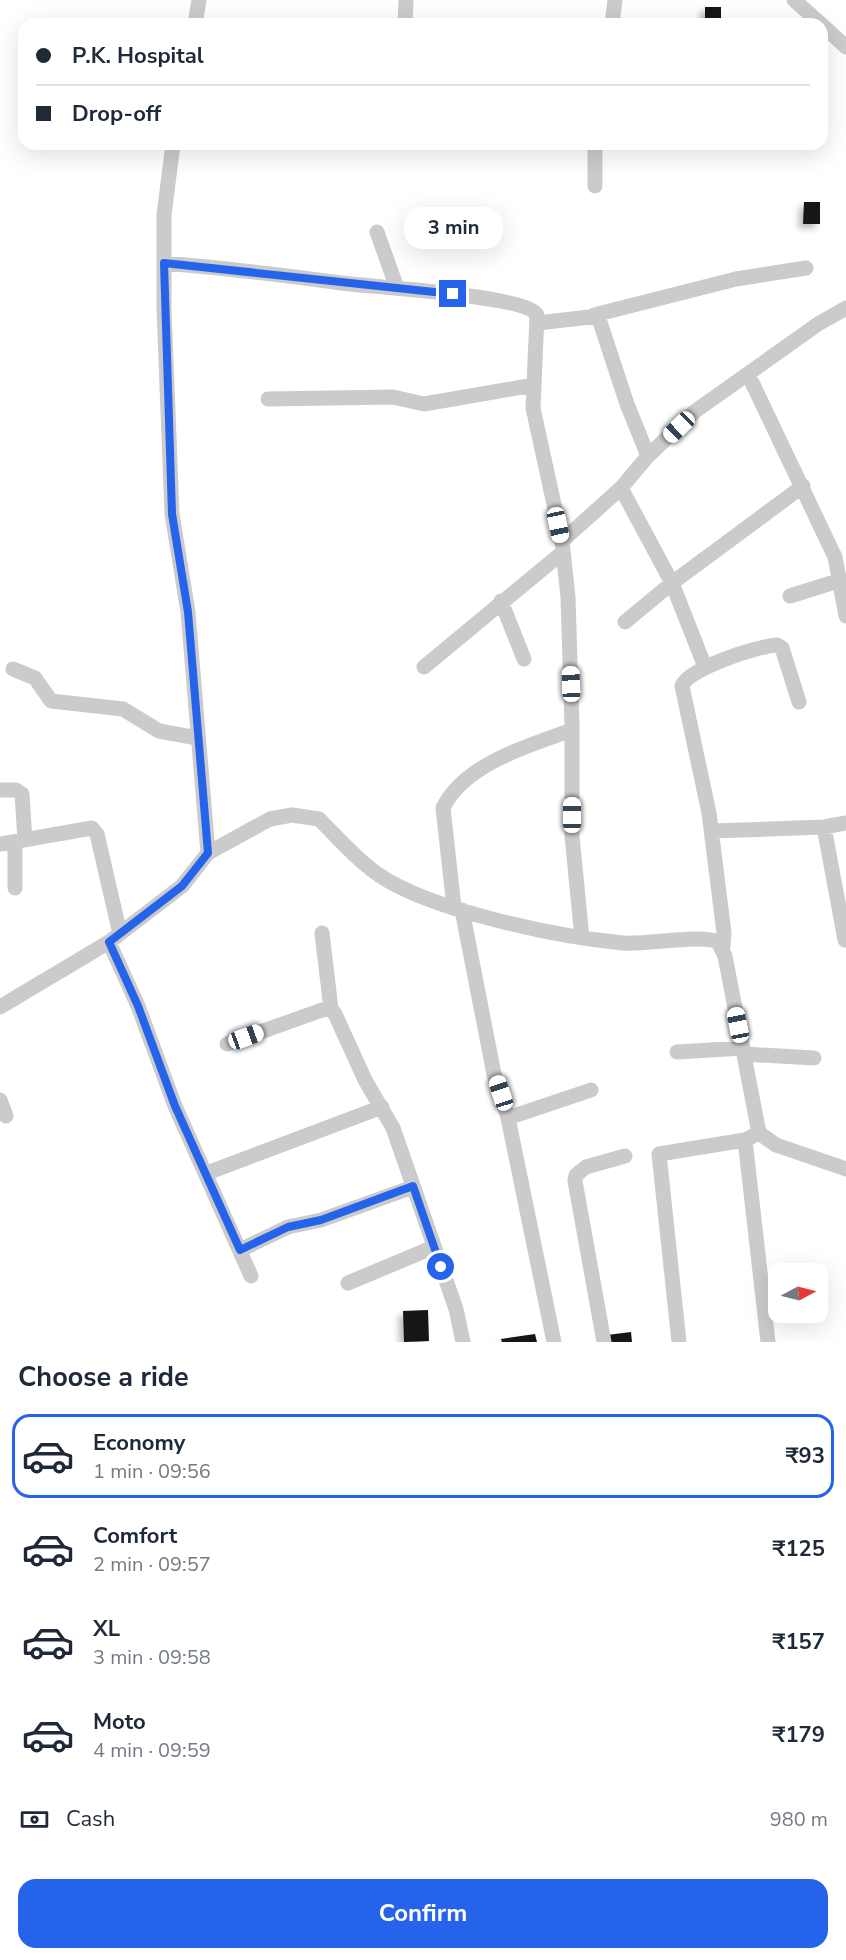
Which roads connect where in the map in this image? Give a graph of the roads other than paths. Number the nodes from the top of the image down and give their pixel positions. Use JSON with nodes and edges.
{"nodes":[{"id":1,"x":199,"y":0,"type":"edge"},
{"id":2,"x":406,"y":0,"type":"edge"},
{"id":3,"x":615,"y":0,"type":"edge"},
{"id":4,"x":794,"y":0,"type":"edge"},
{"id":5,"x":196,"y":18,"type":"edge"},
{"id":6,"x":405,"y":18,"type":"edge"},
{"id":7,"x":613,"y":18,"type":"edge"},
{"id":8,"x":814,"y":18,"type":"edge"},
{"id":9,"x":828,"y":30,"type":"edge"},
{"id":10,"x":846,"y":46,"type":"edge"},
{"id":11,"x":172,"y":150,"type":"edge"},
{"id":12,"x":595,"y":150,"type":"edge"},
{"id":13,"x":595,"y":186,"type":"dead end"},
{"id":14,"x":377,"y":232,"type":"dead end"},
{"id":15,"x":164,"y":263,"type":"junction"},
{"id":16,"x":806,"y":268,"type":"dead end"},
{"id":17,"x":397,"y":288,"type":"junction"},
{"id":18,"x":846,"y":308,"type":"edge"},
{"id":19,"x":594,"y":315,"type":"junction"},
{"id":20,"x":538,"y":324,"type":"junction"},
{"id":21,"x":748,"y":374,"type":"junction"},
{"id":22,"x":534,"y":385,"type":"junction"},
{"id":23,"x":268,"y":399,"type":"dead end"},
{"id":24,"x":648,"y":456,"type":"junction"},
{"id":25,"x":802,"y":486,"type":"junction"},
{"id":26,"x":621,"y":488,"type":"junction"},
{"id":27,"x":562,"y":547,"type":"junction"},
{"id":28,"x":841,"y":580,"type":"junction"},
{"id":29,"x":672,"y":583,"type":"junction"},
{"id":30,"x":790,"y":596,"type":"dead end"},
{"id":31,"x":845,"y":599,"type":"edge"},
{"id":32,"x":501,"y":602,"type":"junction"},
{"id":33,"x":846,"y":616,"type":"edge"},
{"id":34,"x":625,"y":622,"type":"dead end"},
{"id":35,"x":524,"y":659,"type":"dead end"},
{"id":36,"x":424,"y":667,"type":"dead end"},
{"id":37,"x":705,"y":667,"type":"junction"},
{"id":38,"x":13,"y":669,"type":"dead end"},
{"id":39,"x":799,"y":702,"type":"dead end"},
{"id":40,"x":572,"y":730,"type":"junction"},
{"id":41,"x":197,"y":738,"type":"junction"},
{"id":42,"x":0,"y":790,"type":"edge"},
{"id":43,"x":846,"y":823,"type":"edge"},
{"id":44,"x":824,"y":827,"type":"junction"},
{"id":45,"x":712,"y":831,"type":"junction"},
{"id":46,"x":13,"y":842,"type":"edge"},
{"id":47,"x":208,"y":853,"type":"junction"},
{"id":48,"x":15,"y":888,"type":"dead end"},
{"id":49,"x":458,"y":908,"type":"junction"},
{"id":50,"x":322,"y":933,"type":"dead end"},
{"id":51,"x":114,"y":938,"type":"junction"},
{"id":52,"x":582,"y":938,"type":"junction"},
{"id":53,"x":845,"y":940,"type":"edge"},
{"id":54,"x":723,"y":946,"type":"junction"},
{"id":55,"x":0,"y":1007,"type":"edge"},
{"id":56,"x":331,"y":1009,"type":"junction"},
{"id":57,"x":226,"y":1044,"type":"dead end"},
{"id":58,"x":743,"y":1051,"type":"junction"},
{"id":59,"x":677,"y":1052,"type":"dead end"},
{"id":60,"x":814,"y":1058,"type":"dead end"},
{"id":61,"x":591,"y":1090,"type":"dead end"},
{"id":62,"x":0,"y":1100,"type":"edge"},
{"id":63,"x":382,"y":1107,"type":"junction"},
{"id":64,"x":6,"y":1116,"type":"dead end"},
{"id":65,"x":508,"y":1118,"type":"junction"},
{"id":66,"x":752,"y":1136,"type":"junction"},
{"id":67,"x":625,"y":1156,"type":"dead end"},
{"id":68,"x":846,"y":1169,"type":"edge"},
{"id":69,"x":207,"y":1173,"type":"junction"},
{"id":70,"x":413,"y":1186,"type":"junction"},
{"id":71,"x":434,"y":1247,"type":"junction"},
{"id":72,"x":240,"y":1250,"type":"junction"},
{"id":73,"x":251,"y":1276,"type":"dead end"},
{"id":74,"x":348,"y":1284,"type":"dead end"},
{"id":75,"x":463,"y":1342,"type":"edge"},
{"id":76,"x":554,"y":1342,"type":"edge"},
{"id":77,"x":604,"y":1342,"type":"edge"},
{"id":78,"x":679,"y":1342,"type":"edge"},
{"id":79,"x":768,"y":1342,"type":"edge"}],
"edges":[{"from":1,"to":5,"type":"street"},
{"from":2,"to":6,"type":"street"},
{"from":3,"to":7,"type":"street"},
{"from":4,"to":8,"type":"street"},
{"from":9,"to":10,"type":"street"},
{"from":11,"to":15,"type":"street"},
{"from":12,"to":13,"type":"street"},
{"from":14,"to":17,"type":"street"},
{"from":15,"to":17,"type":"street"},
{"from":15,"to":41,"type":"street"},
{"from":16,"to":19,"type":"street"},
{"from":17,"to":20,"type":"street"},
{"from":18,"to":21,"type":"street"},
{"from":19,"to":20,"type":"street"},
{"from":19,"to":24,"type":"street"},
{"from":20,"to":22,"type":"street"},
{"from":21,"to":24,"type":"street"},
{"from":21,"to":25,"type":"street"},
{"from":22,"to":23,"type":"street"},
{"from":22,"to":27,"type":"street"},
{"from":24,"to":26,"type":"street"},
{"from":25,"to":28,"type":"street"},
{"from":25,"to":29,"type":"street"},
{"from":26,"to":27,"type":"street"},
{"from":26,"to":29,"type":"street"},
{"from":27,"to":32,"type":"street"},
{"from":27,"to":40,"type":"street"},
{"from":28,"to":30,"type":"street"},
{"from":28,"to":31,"type":"street"},
{"from":29,"to":34,"type":"street"},
{"from":29,"to":37,"type":"street"},
{"from":31,"to":33,"type":"street"},
{"from":32,"to":35,"type":"street"},
{"from":32,"to":36,"type":"street"},
{"from":37,"to":39,"type":"street"},
{"from":37,"to":45,"type":"street"},
{"from":38,"to":41,"type":"street"},
{"from":40,"to":49,"type":"street"},
{"from":40,"to":52,"type":"street"},
{"from":41,"to":47,"type":"street"},
{"from":42,"to":46,"type":"street"},
{"from":43,"to":44,"type":"street"},
{"from":44,"to":45,"type":"street"},
{"from":44,"to":53,"type":"street"},
{"from":45,"to":54,"type":"street"},
{"from":46,"to":48,"type":"street"},
{"from":46,"to":51,"type":"street"},
{"from":47,"to":49,"type":"street"},
{"from":47,"to":51,"type":"street"},
{"from":49,"to":52,"type":"street"},
{"from":49,"to":65,"type":"street"},
{"from":50,"to":56,"type":"street"},
{"from":51,"to":55,"type":"street"},
{"from":51,"to":69,"type":"street"},
{"from":52,"to":54,"type":"street"},
{"from":54,"to":58,"type":"street"},
{"from":56,"to":57,"type":"street"},
{"from":56,"to":63,"type":"street"},
{"from":58,"to":59,"type":"street"},
{"from":58,"to":60,"type":"street"},
{"from":58,"to":66,"type":"street"},
{"from":61,"to":65,"type":"street"},
{"from":62,"to":64,"type":"street"},
{"from":63,"to":69,"type":"street"},
{"from":63,"to":70,"type":"street"},
{"from":65,"to":76,"type":"street"},
{"from":66,"to":68,"type":"street"},
{"from":66,"to":78,"type":"street"},
{"from":66,"to":79,"type":"street"},
{"from":67,"to":77,"type":"street"},
{"from":69,"to":72,"type":"street"},
{"from":70,"to":71,"type":"street"},
{"from":70,"to":72,"type":"street"},
{"from":71,"to":74,"type":"street"},
{"from":71,"to":75,"type":"street"},
{"from":72,"to":73,"type":"street"}]}
